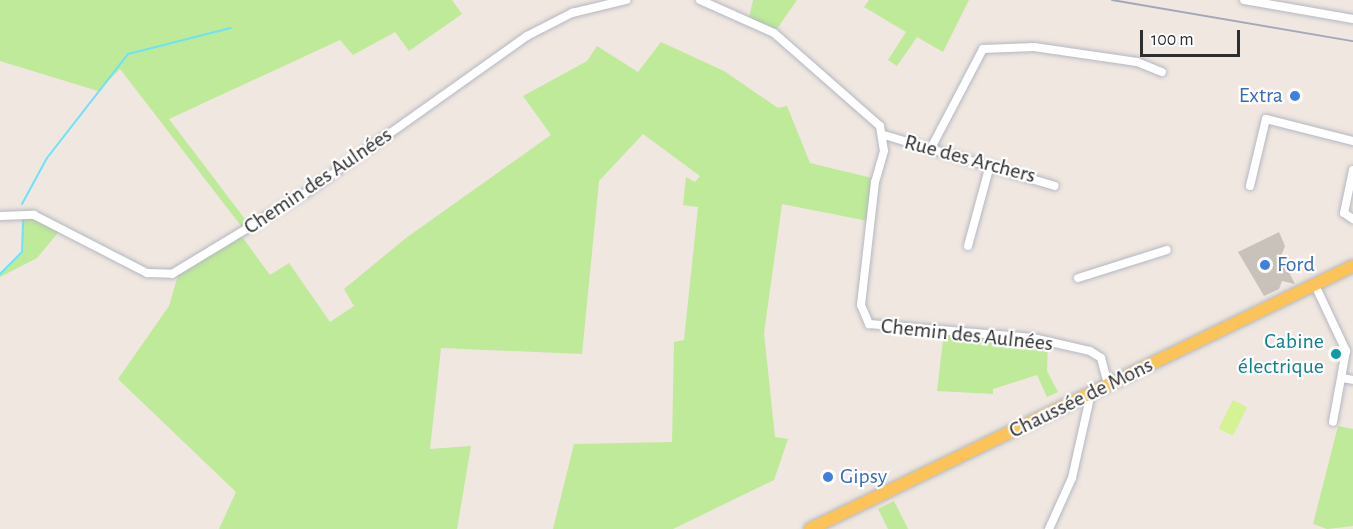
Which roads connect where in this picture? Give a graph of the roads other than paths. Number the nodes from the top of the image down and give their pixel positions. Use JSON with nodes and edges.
{"nodes":[{"id":1,"x":626,"y":0,"type":"edge"},
{"id":2,"x":700,"y":0,"type":"edge"},
{"id":3,"x":1244,"y":0,"type":"edge"},
{"id":4,"x":1285,"y":3,"type":"edge"},
{"id":5,"x":1353,"y":19,"type":"edge"},
{"id":6,"x":1162,"y":72,"type":"dead end"},
{"id":7,"x":884,"y":135,"type":"junction"},
{"id":8,"x":1353,"y":141,"type":"edge"},
{"id":9,"x":931,"y":148,"type":"junction"},
{"id":10,"x":990,"y":165,"type":"junction"},
{"id":11,"x":1353,"y":170,"type":"edge"},
{"id":12,"x":1055,"y":186,"type":"dead end"},
{"id":13,"x":1250,"y":186,"type":"dead end"},
{"id":14,"x":0,"y":216,"type":"edge"},
{"id":15,"x":1353,"y":219,"type":"edge"},
{"id":16,"x":968,"y":246,"type":"dead end"},
{"id":17,"x":1167,"y":250,"type":"dead end"},
{"id":18,"x":1353,"y":266,"type":"edge"},
{"id":19,"x":1078,"y":278,"type":"dead end"},
{"id":20,"x":1315,"y":285,"type":"junction"},
{"id":21,"x":1342,"y":378,"type":"junction"},
{"id":22,"x":1353,"y":380,"type":"edge"},
{"id":23,"x":1108,"y":385,"type":"junction"},
{"id":24,"x":1091,"y":393,"type":"junction"},
{"id":25,"x":1333,"y":422,"type":"dead end"},
{"id":26,"x":810,"y":529,"type":"edge"},
{"id":27,"x":1049,"y":529,"type":"edge"}],
"edges":[{"from":1,"to":14,"type":"street","name":"Chemin des Aulnées"},
{"from":2,"to":7,"type":"street"},
{"from":3,"to":4,"type":"street"},
{"from":4,"to":5,"type":"street"},
{"from":6,"to":9,"type":"street"},
{"from":7,"to":9,"type":"street","name":"Rue des Archers"},
{"from":7,"to":23,"type":"street","name":"Chemin des Aulnées"},
{"from":8,"to":13,"type":"street"},
{"from":9,"to":10,"type":"street","name":"Rue des Archers"},
{"from":10,"to":12,"type":"street","name":"Rue des Archers"},
{"from":10,"to":16,"type":"street"},
{"from":11,"to":15,"type":"street"},
{"from":17,"to":19,"type":"street"},
{"from":18,"to":20,"type":"main road","name":"Chaussée de Mons"},
{"from":20,"to":21,"type":"street"},
{"from":20,"to":23,"type":"main road","name":"Chaussée de Mons"},
{"from":21,"to":22,"type":"street"},
{"from":21,"to":25,"type":"street"},
{"from":23,"to":24,"type":"main road","name":"Chaussée de Mons"},
{"from":24,"to":26,"type":"main road","name":"Chaussée de Mons"},
{"from":24,"to":27,"type":"street"}]}
